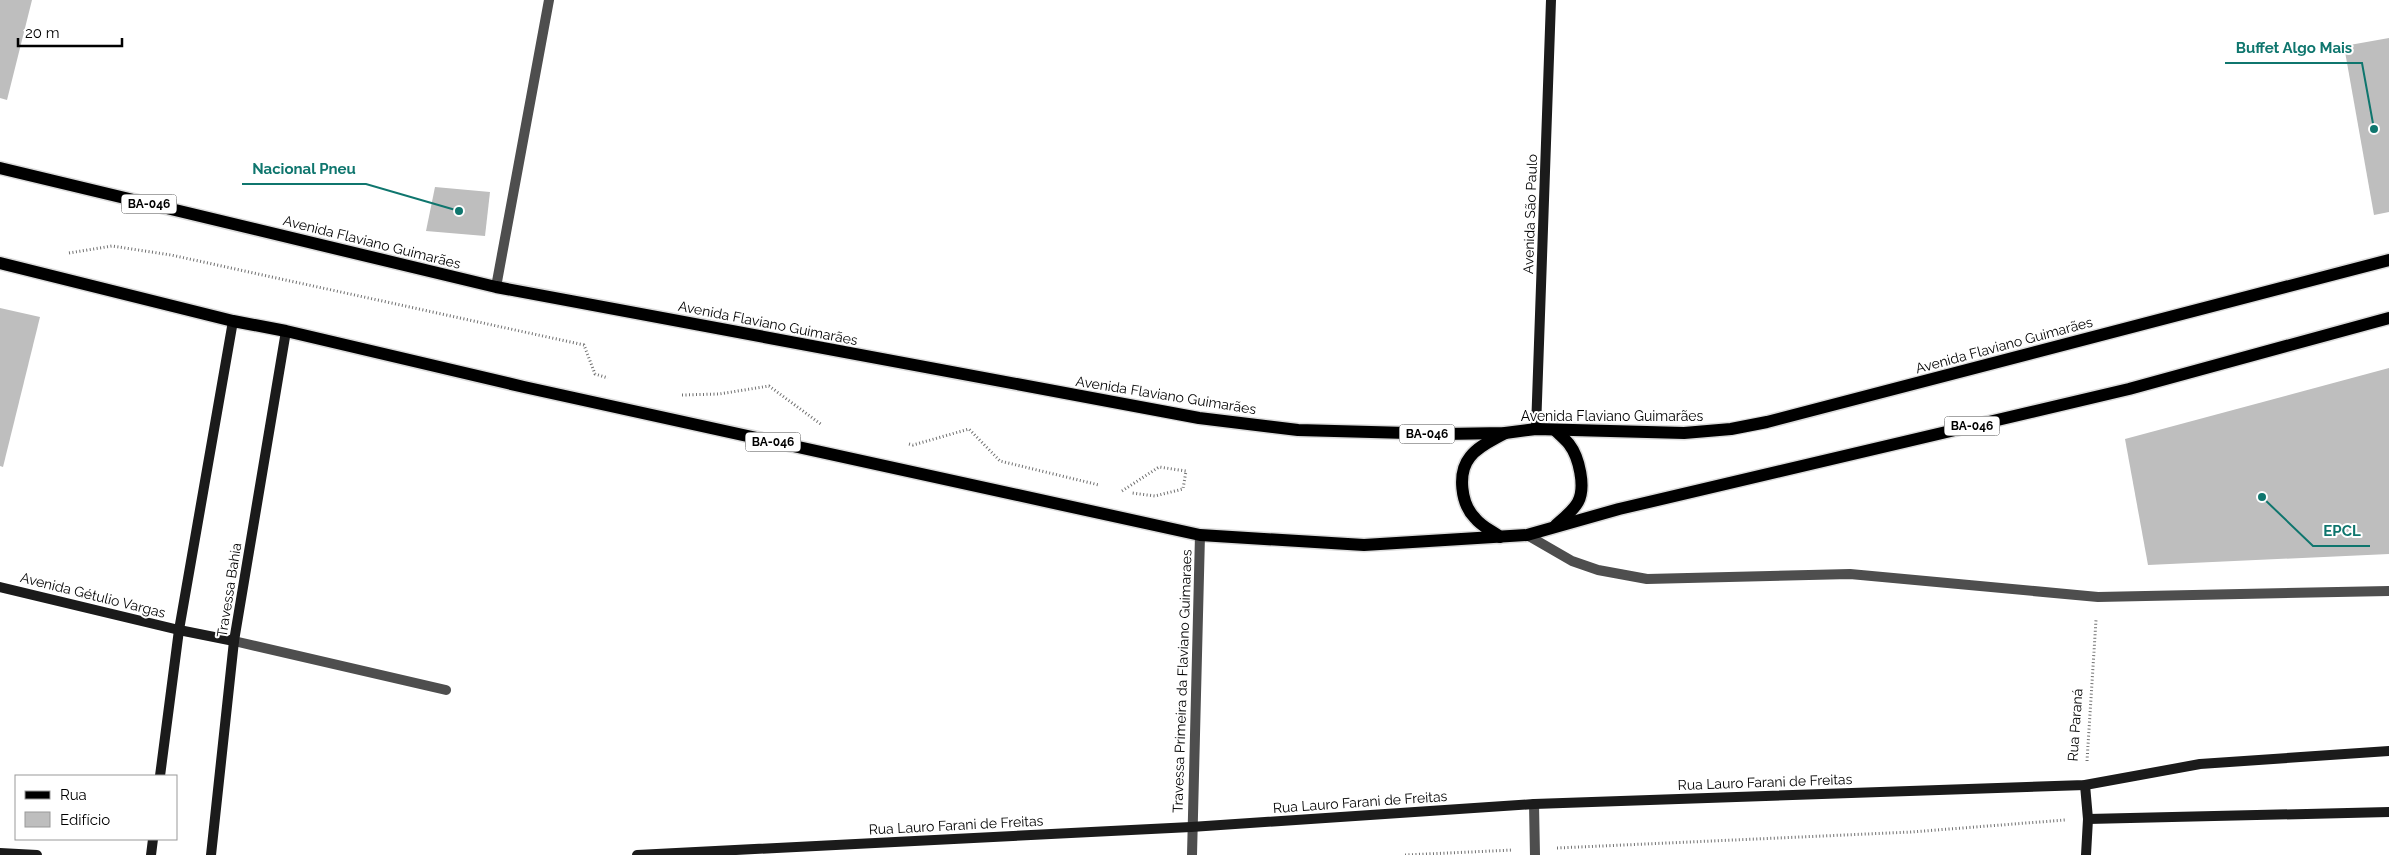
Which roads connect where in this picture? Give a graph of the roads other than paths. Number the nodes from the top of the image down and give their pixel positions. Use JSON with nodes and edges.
{"nodes":[{"id":1,"x":549,"y":0,"type":"edge"},
{"id":2,"x":1551,"y":0,"type":"edge"},
{"id":3,"x":0,"y":168,"type":"edge"},
{"id":4,"x":2389,"y":260,"type":"edge"},
{"id":5,"x":0,"y":263,"type":"edge"},
{"id":6,"x":496,"y":287,"type":"junction"},
{"id":7,"x":2389,"y":318,"type":"edge"},
{"id":8,"x":233,"y":321,"type":"junction"},
{"id":9,"x":286,"y":331,"type":"junction"},
{"id":10,"x":1536,"y":429,"type":"junction"},
{"id":11,"x":1555,"y":430,"type":"junction"},
{"id":12,"x":1505,"y":433,"type":"junction"},
{"id":13,"x":1554,"y":527,"type":"junction"},
{"id":14,"x":1200,"y":535,"type":"junction"},
{"id":15,"x":1527,"y":535,"type":"junction"},
{"id":16,"x":1500,"y":537,"type":"junction"},
{"id":17,"x":0,"y":587,"type":"edge"},
{"id":18,"x":2389,"y":591,"type":"edge"},
{"id":19,"x":179,"y":630,"type":"junction"},
{"id":20,"x":234,"y":641,"type":"junction"},
{"id":21,"x":446,"y":690,"type":"dead end"},
{"id":22,"x":2389,"y":751,"type":"edge"},
{"id":23,"x":160,"y":775,"type":"edge"},
{"id":24,"x":2085,"y":784,"type":"junction"},
{"id":25,"x":1534,"y":804,"type":"junction"},
{"id":26,"x":2389,"y":812,"type":"edge"},
{"id":27,"x":2088,"y":819,"type":"junction"},
{"id":28,"x":1191,"y":827,"type":"junction"},
{"id":29,"x":153,"y":840,"type":"edge"},
{"id":30,"x":1535,"y":852,"type":"edge"},
{"id":31,"x":0,"y":853,"type":"edge"},
{"id":32,"x":37,"y":855,"type":"edge"},
{"id":33,"x":151,"y":855,"type":"edge"},
{"id":34,"x":211,"y":855,"type":"edge"},
{"id":35,"x":637,"y":855,"type":"edge"},
{"id":36,"x":1192,"y":855,"type":"edge"},
{"id":37,"x":2086,"y":855,"type":"edge"}],
"edges":[{"from":1,"to":6,"type":"street"},
{"from":2,"to":10,"type":"street","name":"Avenida São Paulo"},
{"from":3,"to":6,"type":"main road","name":"Avenida Flaviano Guimarães","number":"BA-046"},
{"from":4,"to":11,"type":"main road","name":"Avenida Flaviano Guimarães","number":"BA-046"},
{"from":5,"to":8,"type":"main road","number":"BA-046"},
{"from":6,"to":12,"type":"main road","name":"Avenida Flaviano Guimarães","number":"BA-046"},
{"from":7,"to":13,"type":"main road","number":"BA-046"},
{"from":8,"to":9,"type":"main road","number":"BA-046"},
{"from":8,"to":19,"type":"street"},
{"from":9,"to":14,"type":"main road","number":"BA-046"},
{"from":9,"to":20,"type":"street","name":"Travessa Bahia"},
{"from":10,"to":11,"type":"main road","name":"Avenida Flaviano Guimarães","number":"BA-046"},
{"from":10,"to":12,"type":"main road","name":"Avenida Flaviano Guimarães","number":"BA-046"},
{"from":11,"to":13,"type":"main road"},
{"from":12,"to":16,"type":"main road"},
{"from":13,"to":15,"type":"main road","number":"BA-046"},
{"from":14,"to":16,"type":"main road","number":"BA-046"},
{"from":14,"to":28,"type":"street","name":"Travessa Primeira da Flaviano Guimaraes"},
{"from":15,"to":16,"type":"main road","number":"BA-046"},
{"from":15,"to":18,"type":"street"},
{"from":17,"to":19,"type":"street","name":"Avenida Gétulio Vargas"},
{"from":19,"to":20,"type":"street","name":"Avenida Gétulio Vargas"},
{"from":19,"to":23,"type":"street"},
{"from":20,"to":21,"type":"street"},
{"from":20,"to":34,"type":"street","name":"Travessa Bahia"},
{"from":22,"to":24,"type":"street","name":"Rua Lauro Farani de Freitas"},
{"from":24,"to":25,"type":"street","name":"Rua Lauro Farani de Freitas"},
{"from":24,"to":27,"type":"street"},
{"from":25,"to":28,"type":"street","name":"Rua Lauro Farani de Freitas"},
{"from":25,"to":30,"type":"street"},
{"from":26,"to":27,"type":"street"},
{"from":27,"to":37,"type":"street"},
{"from":28,"to":35,"type":"street","name":"Rua Lauro Farani de Freitas"},
{"from":28,"to":36,"type":"street","name":"Travessa Primeira da Flaviano Guimaraes"},
{"from":29,"to":33,"type":"street"},
{"from":31,"to":32,"type":"street"}]}
